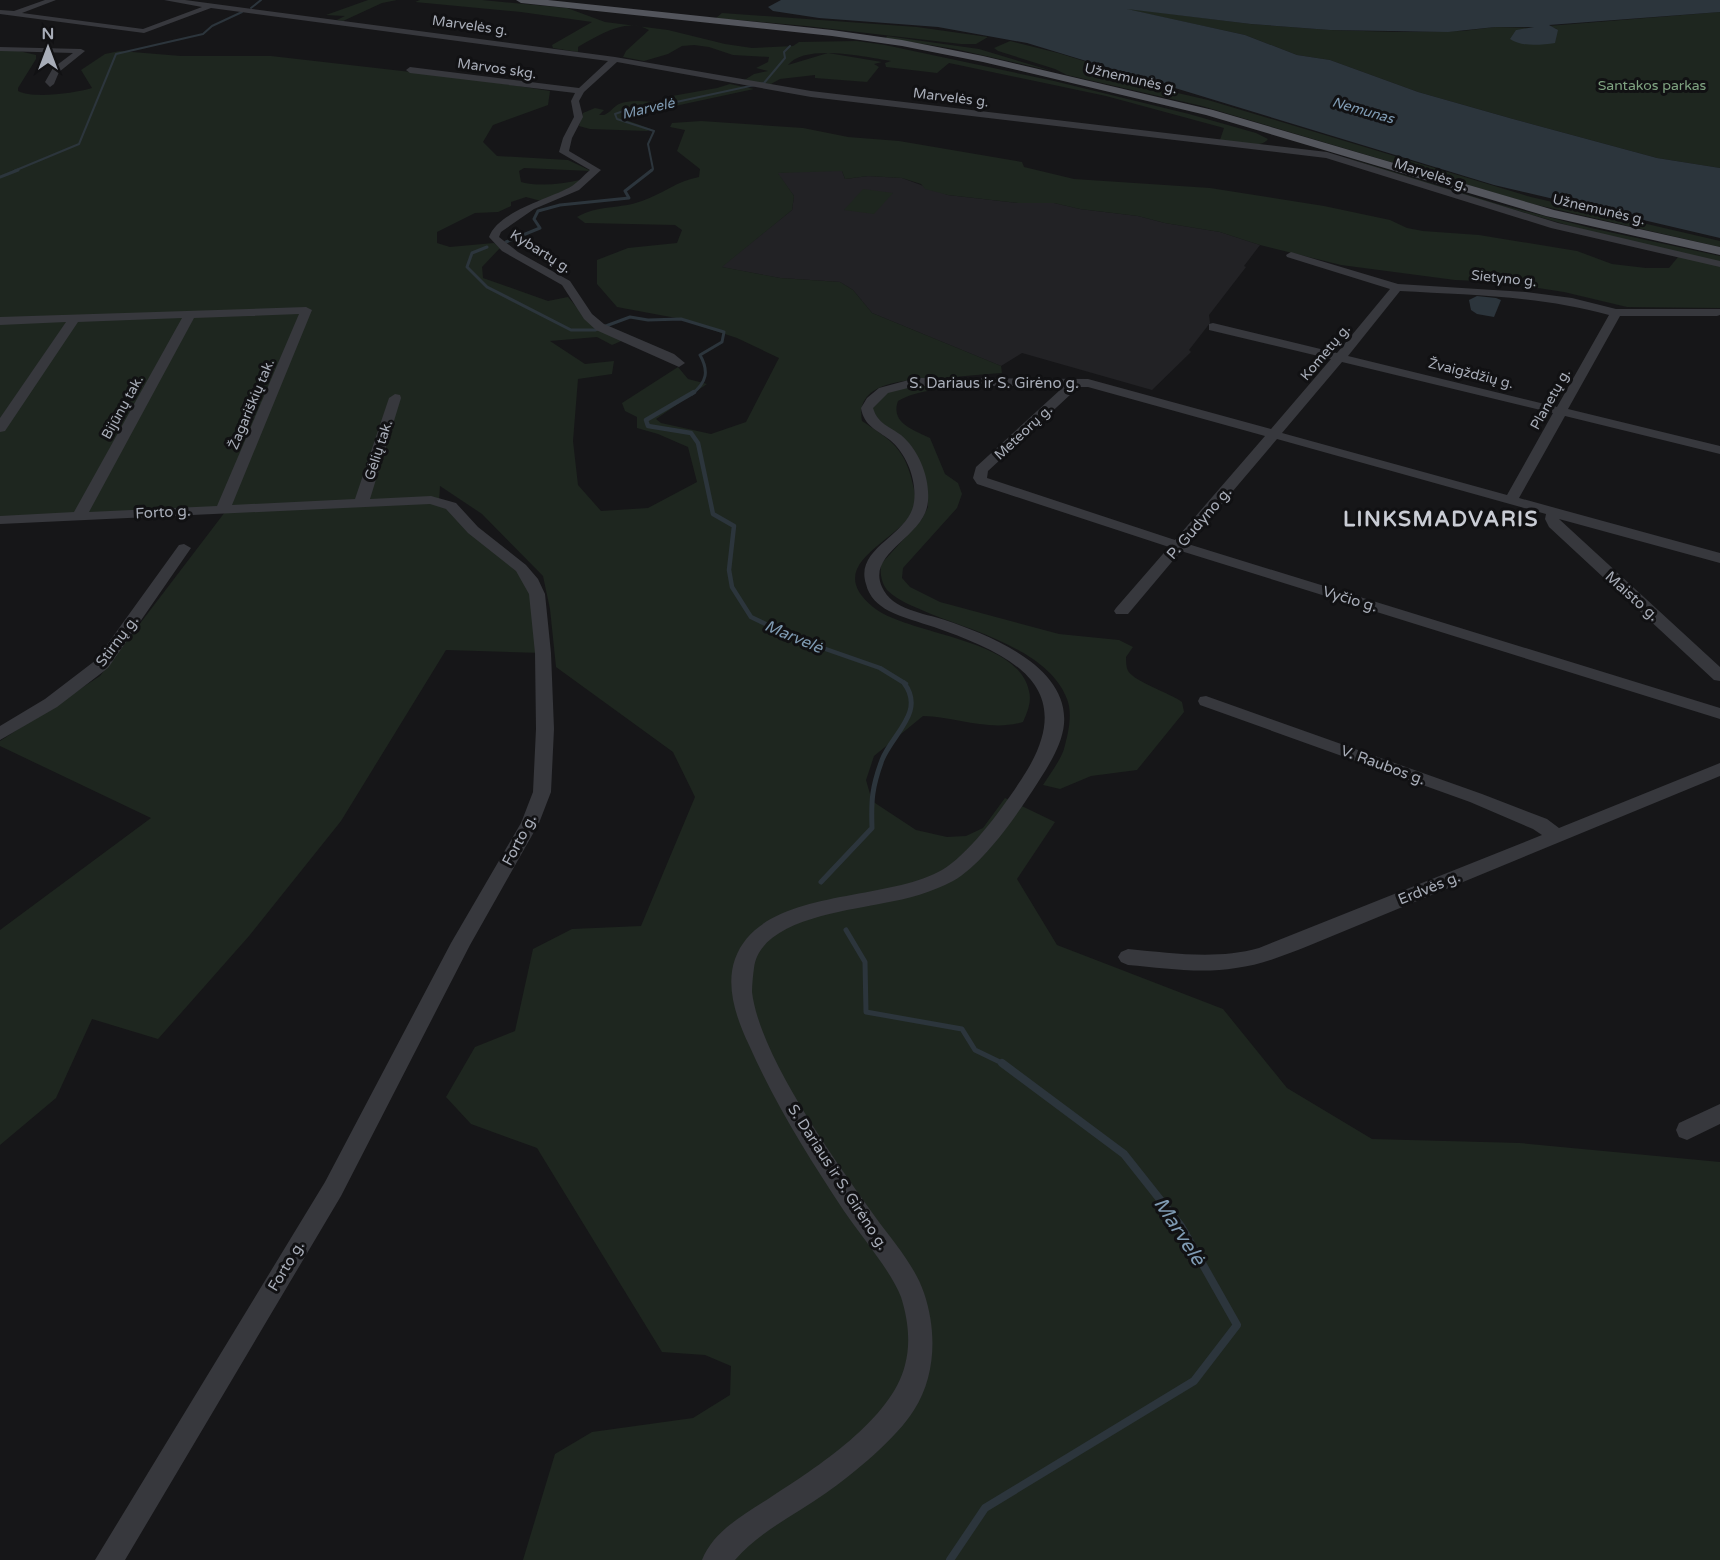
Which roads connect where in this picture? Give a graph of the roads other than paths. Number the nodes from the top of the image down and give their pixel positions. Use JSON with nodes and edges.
{"nodes":[{"id":1,"x":52,"y":0,"type":"edge"},
{"id":2,"x":168,"y":0,"type":"edge"},
{"id":3,"x":521,"y":0,"type":"edge"},
{"id":4,"x":211,"y":5,"type":"junction"},
{"id":5,"x":0,"y":12,"type":"edge"},
{"id":6,"x":13,"y":14,"type":"junction"},
{"id":7,"x":0,"y":18,"type":"edge"},
{"id":8,"x":0,"y":49,"type":"edge"},
{"id":9,"x":615,"y":58,"type":"junction"},
{"id":10,"x":410,"y":70,"type":"dead end"},
{"id":11,"x":50,"y":84,"type":"dead end"},
{"id":12,"x":580,"y":91,"type":"junction"},
{"id":13,"x":1297,"y":138,"type":"junction"},
{"id":14,"x":1266,"y":147,"type":"junction"},
{"id":15,"x":1720,"y":251,"type":"edge"},
{"id":16,"x":1291,"y":255,"type":"dead end"},
{"id":17,"x":1720,"y":264,"type":"edge"},
{"id":18,"x":1396,"y":287,"type":"junction"},
{"id":19,"x":1717,"y":312,"type":"dead end"},
{"id":20,"x":191,"y":313,"type":"junction"},
{"id":21,"x":1616,"y":313,"type":"junction"},
{"id":22,"x":75,"y":318,"type":"junction"},
{"id":23,"x":0,"y":321,"type":"edge"},
{"id":24,"x":1214,"y":327,"type":"dead end"},
{"id":25,"x":1341,"y":356,"type":"junction"},
{"id":26,"x":679,"y":363,"type":"dead end"},
{"id":27,"x":1066,"y":382,"type":"junction"},
{"id":28,"x":394,"y":398,"type":"dead end"},
{"id":29,"x":1560,"y":410,"type":"junction"},
{"id":30,"x":0,"y":428,"type":"edge"},
{"id":31,"x":1274,"y":435,"type":"junction"},
{"id":32,"x":1720,"y":450,"type":"edge"},
{"id":33,"x":982,"y":481,"type":"joint"},
{"id":34,"x":1511,"y":500,"type":"junction"},
{"id":35,"x":361,"y":503,"type":"junction"},
{"id":36,"x":223,"y":509,"type":"junction"},
{"id":37,"x":1554,"y":512,"type":"junction"},
{"id":38,"x":79,"y":516,"type":"junction"},
{"id":39,"x":0,"y":520,"type":"edge"},
{"id":40,"x":1180,"y":546,"type":"junction"},
{"id":41,"x":184,"y":548,"type":"dead end"},
{"id":42,"x":1720,"y":558,"type":"edge"},
{"id":43,"x":1122,"y":611,"type":"dead end"},
{"id":44,"x":1720,"y":676,"type":"edge"},
{"id":45,"x":1206,"y":701,"type":"dead end"},
{"id":46,"x":1720,"y":714,"type":"edge"},
{"id":47,"x":0,"y":734,"type":"edge"},
{"id":48,"x":1720,"y":769,"type":"edge"},
{"id":49,"x":1556,"y":836,"type":"junction"},
{"id":50,"x":1128,"y":957,"type":"dead end"},
{"id":51,"x":1720,"y":1113,"type":"edge"},
{"id":52,"x":1687,"y":1130,"type":"dead end"},
{"id":53,"x":109,"y":1560,"type":"edge"},
{"id":54,"x":716,"y":1560,"type":"edge"}],
"edges":[{"from":1,"to":6,"type":"street"},
{"from":2,"to":4,"type":"street","name":"Marvelės g."},
{"from":3,"to":13,"type":"main road","name":"Užnemunės g."},
{"from":4,"to":6,"type":"street"},
{"from":4,"to":9,"type":"street","name":"Marvelės g."},
{"from":5,"to":6,"type":"street"},
{"from":6,"to":7,"type":"street"},
{"from":8,"to":11,"type":"street"},
{"from":9,"to":12,"type":"street"},
{"from":9,"to":14,"type":"street","name":"Marvelės g."},
{"from":10,"to":12,"type":"street","name":"Marvos skg."},
{"from":12,"to":26,"type":"street","name":"Kybartų g."},
{"from":13,"to":14,"type":"street"},
{"from":13,"to":15,"type":"main road","name":"Užnemunės g."},
{"from":14,"to":17,"type":"street","name":"Marvelės g."},
{"from":16,"to":18,"type":"street","name":"Sietyno g."},
{"from":18,"to":21,"type":"street","name":"Sietyno g."},
{"from":18,"to":25,"type":"street","name":"Kometų g."},
{"from":19,"to":21,"type":"street","name":"Sietyno g."},
{"from":20,"to":22,"type":"street"},
{"from":20,"to":36,"type":"street","name":"Žagariškių tak."},
{"from":20,"to":38,"type":"street","name":"Bijūnų tak."},
{"from":21,"to":29,"type":"street","name":"Planetų g."},
{"from":22,"to":23,"type":"street"},
{"from":22,"to":30,"type":"street"},
{"from":24,"to":25,"type":"street","name":"Žvaigždžių g."},
{"from":25,"to":29,"type":"street","name":"Žvaigždžių g."},
{"from":25,"to":31,"type":"street","name":"Kometų g."},
{"from":27,"to":31,"type":"street","name":"S. Dariaus ir S. Girėno g."},
{"from":27,"to":33,"type":"street","name":"Meteorų g."},
{"from":27,"to":54,"type":"street","name":"S. Dariaus ir S. Girėno g."},
{"from":28,"to":35,"type":"street","name":"Gėlių tak."},
{"from":29,"to":32,"type":"street","name":"Žvaigždžių g."},
{"from":29,"to":34,"type":"street","name":"Planetų g."},
{"from":31,"to":34,"type":"street","name":"S. Dariaus ir S. Girėno g."},
{"from":31,"to":40,"type":"street","name":"P. Gudyno g."},
{"from":33,"to":40,"type":"street","name":"Vyčio g."},
{"from":34,"to":37,"type":"street","name":"S. Dariaus ir S. Girėno g."},
{"from":35,"to":36,"type":"street","name":"Forto g."},
{"from":35,"to":53,"type":"street","name":"Forto g."},
{"from":36,"to":38,"type":"street","name":"Forto g."},
{"from":37,"to":42,"type":"street","name":"S. Dariaus ir S. Girėno g."},
{"from":37,"to":44,"type":"street","name":"Maisto g."},
{"from":38,"to":39,"type":"street","name":"Forto g."},
{"from":40,"to":43,"type":"street","name":"P. Gudyno g."},
{"from":40,"to":46,"type":"street","name":"Vyčio g."},
{"from":41,"to":47,"type":"street","name":"Stirnų g."},
{"from":45,"to":49,"type":"street","name":"V. Raubos g."},
{"from":48,"to":49,"type":"street","name":"Erdvės g."},
{"from":49,"to":50,"type":"street","name":"Erdvės g."},
{"from":51,"to":52,"type":"street"}]}
